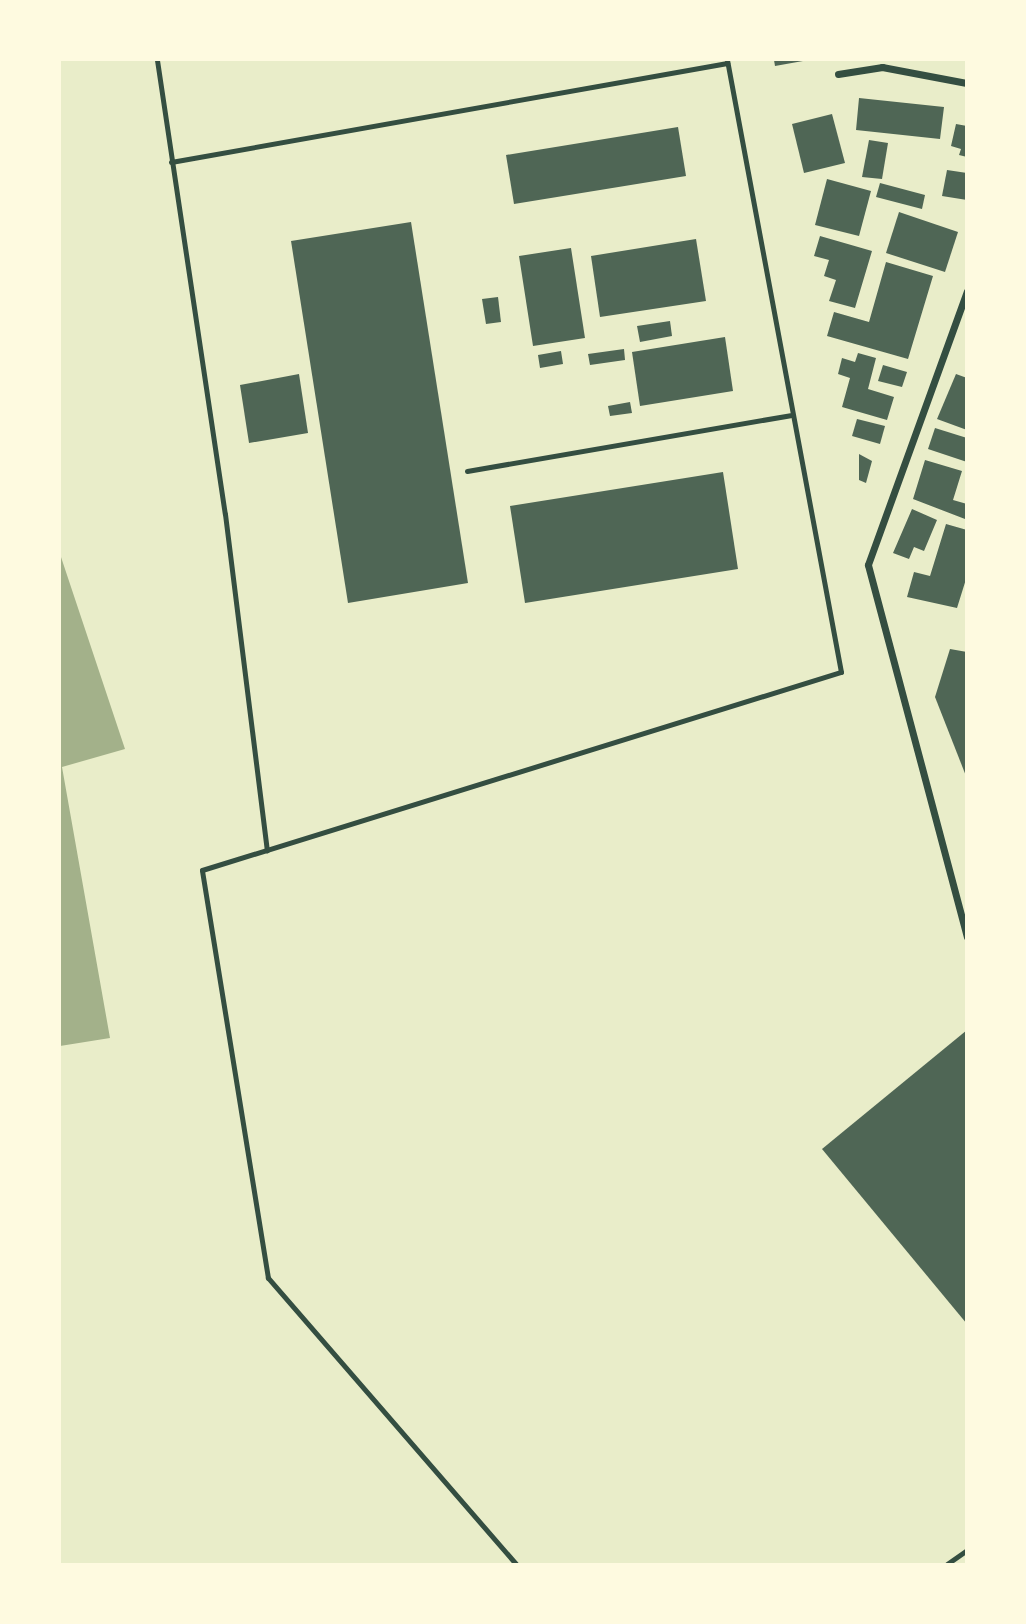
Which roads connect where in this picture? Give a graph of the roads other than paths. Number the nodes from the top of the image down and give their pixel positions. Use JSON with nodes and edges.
{"nodes":[{"id":1,"x":157,"y":60,"type":"edge"},
{"id":2,"x":727,"y":61,"type":"edge"},
{"id":3,"x":838,"y":74,"type":"dead end"},
{"id":4,"x":967,"y":83,"type":"edge"},
{"id":5,"x":171,"y":162,"type":"junction"},
{"id":6,"x":967,"y":292,"type":"edge"},
{"id":7,"x":790,"y":415,"type":"junction"},
{"id":8,"x":467,"y":471,"type":"dead end"},
{"id":9,"x":267,"y":850,"type":"junction"},
{"id":10,"x":967,"y":937,"type":"edge"},
{"id":11,"x":967,"y":1550,"type":"edge"},
{"id":12,"x":516,"y":1564,"type":"edge"},
{"id":13,"x":947,"y":1564,"type":"edge"}],
"edges":[{"from":1,"to":5,"type":"lane"},
{"from":2,"to":5,"type":"lane"},
{"from":2,"to":7,"type":"lane"},
{"from":3,"to":4,"type":"street"},
{"from":5,"to":9,"type":"lane"},
{"from":6,"to":10,"type":"street"},
{"from":7,"to":8,"type":"lane"},
{"from":7,"to":9,"type":"lane"},
{"from":9,"to":12,"type":"lane"},
{"from":11,"to":13,"type":"lane"}]}
